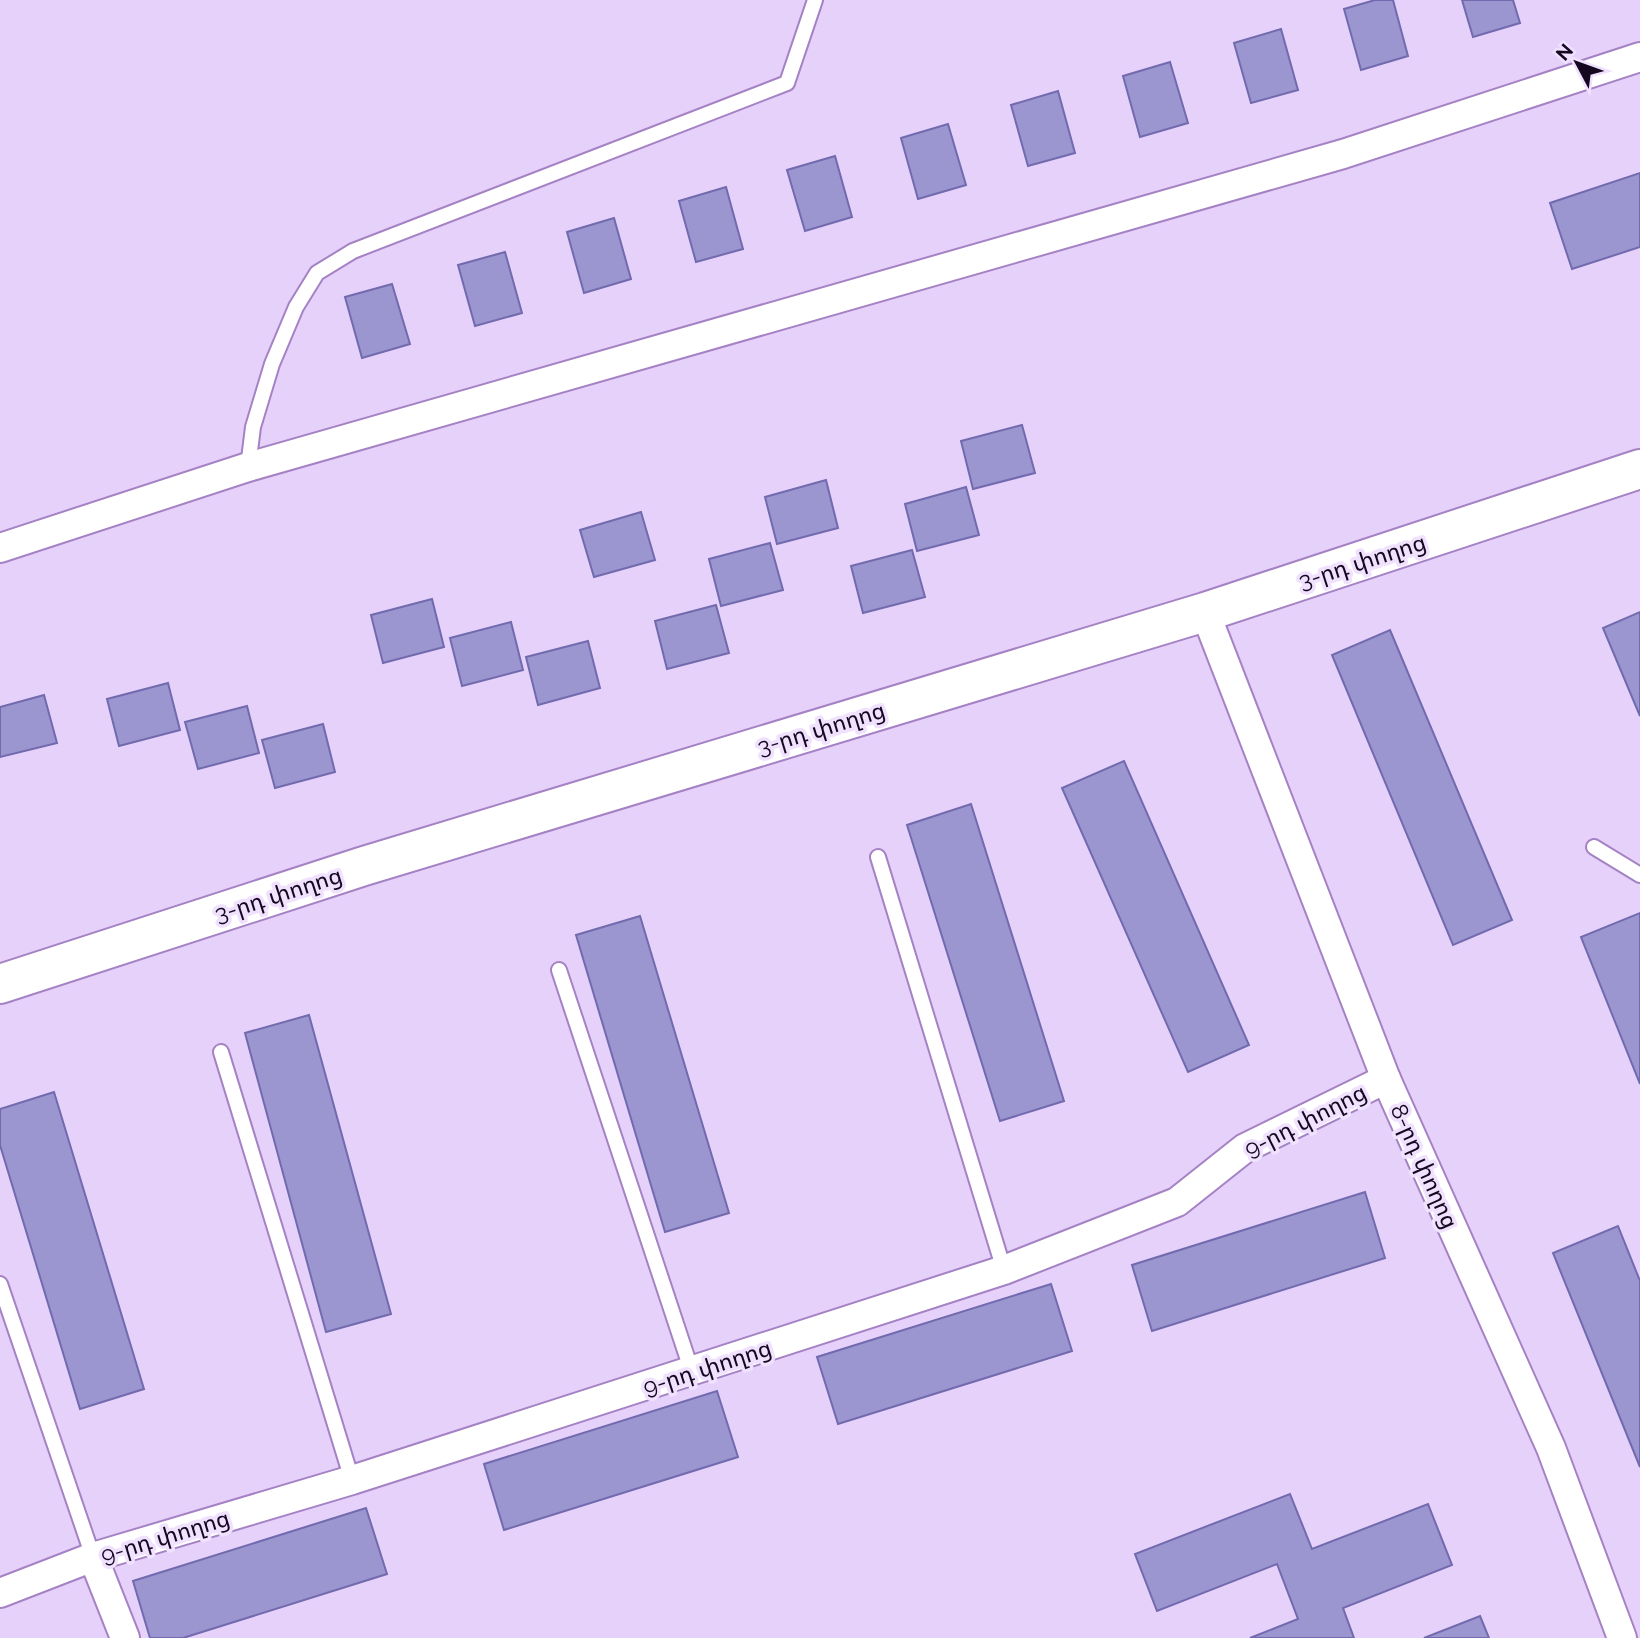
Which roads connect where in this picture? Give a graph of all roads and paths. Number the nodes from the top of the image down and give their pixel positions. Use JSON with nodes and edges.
{"nodes":[{"id":1,"x":815,"y":0,"type":"edge"},
{"id":2,"x":1640,"y":57,"type":"edge"},
{"id":3,"x":248,"y":467,"type":"junction"},
{"id":4,"x":1640,"y":469,"type":"edge"},
{"id":5,"x":0,"y":548,"type":"edge"},
{"id":6,"x":1205,"y":612,"type":"junction"},
{"id":7,"x":1594,"y":847,"type":"dead end"},
{"id":8,"x":878,"y":857,"type":"dead end"},
{"id":9,"x":1640,"y":875,"type":"edge"},
{"id":10,"x":559,"y":970,"type":"dead end"},
{"id":11,"x":0,"y":984,"type":"edge"},
{"id":12,"x":221,"y":1052,"type":"dead end"},
{"id":13,"x":1386,"y":1079,"type":"junction"},
{"id":14,"x":1004,"y":1269,"type":"junction"},
{"id":15,"x":0,"y":1284,"type":"edge"},
{"id":16,"x":692,"y":1372,"type":"junction"},
{"id":17,"x":352,"y":1480,"type":"junction"},
{"id":18,"x":93,"y":1557,"type":"junction"},
{"id":19,"x":0,"y":1593,"type":"edge"},
{"id":20,"x":125,"y":1638,"type":"edge"},
{"id":21,"x":1622,"y":1638,"type":"edge"}],
"edges":[{"from":1,"to":3,"type":"lane"},
{"from":2,"to":3,"type":"street"},
{"from":3,"to":5,"type":"street"},
{"from":4,"to":6,"type":"street","name":"3-րդ փողոց"},
{"from":6,"to":11,"type":"street","name":"3-րդ փողոց"},
{"from":6,"to":13,"type":"street","name":"8-րդ փողոց"},
{"from":7,"to":9,"type":"lane"},
{"from":8,"to":14,"type":"lane"},
{"from":10,"to":16,"type":"lane"},
{"from":12,"to":17,"type":"lane"},
{"from":13,"to":14,"type":"street","name":"9-րդ փողոց"},
{"from":13,"to":21,"type":"street","name":"8-րդ փողոց"},
{"from":14,"to":16,"type":"street","name":"9-րդ փողոց"},
{"from":15,"to":18,"type":"lane"},
{"from":16,"to":17,"type":"street","name":"9-րդ փողոց"},
{"from":17,"to":18,"type":"street","name":"9-րդ փողոց"},
{"from":18,"to":19,"type":"street","name":"9-րդ փողոց"},
{"from":18,"to":20,"type":"street"}]}
